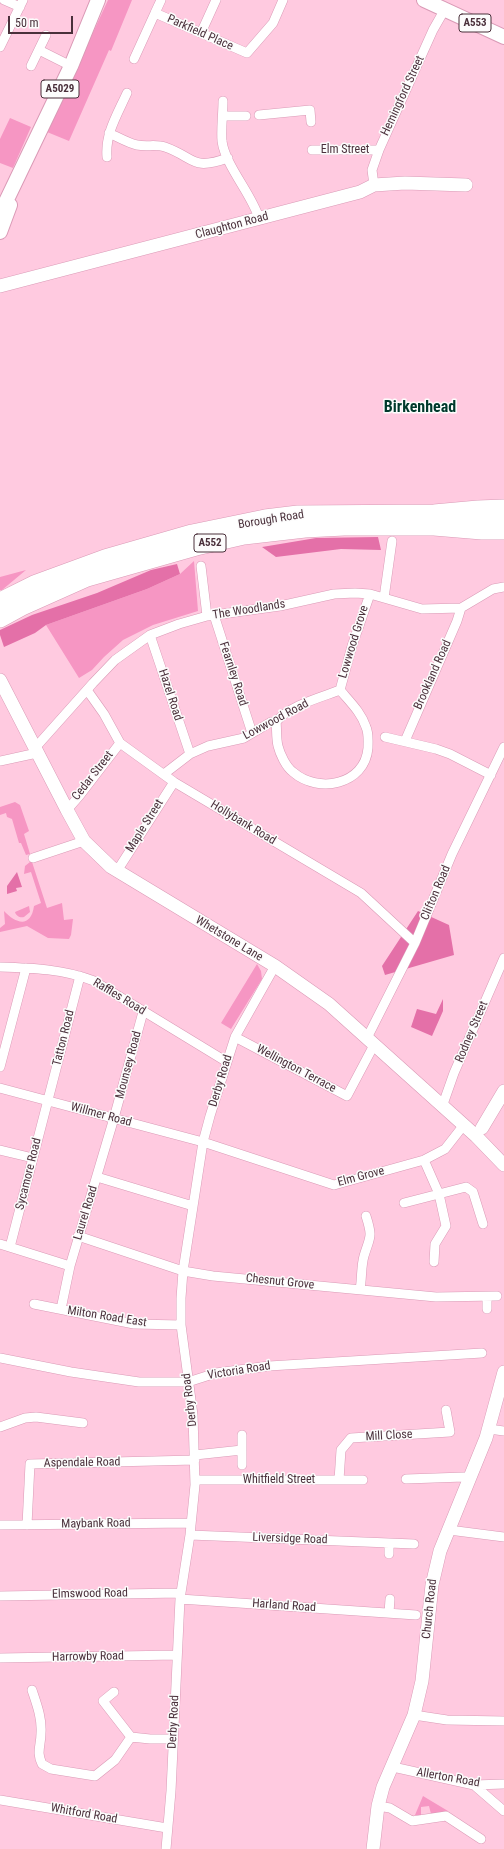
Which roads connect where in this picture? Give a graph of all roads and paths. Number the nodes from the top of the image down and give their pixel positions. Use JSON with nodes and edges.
{"nodes":[{"id":1,"x":4,"y":0,"type":"edge"},
{"id":2,"x":98,"y":0,"type":"edge"},
{"id":3,"x":161,"y":0,"type":"edge"},
{"id":4,"x":216,"y":0,"type":"edge"},
{"id":5,"x":283,"y":0,"type":"edge"},
{"id":6,"x":424,"y":0,"type":"edge"},
{"id":7,"x":22,"y":3,"type":"edge"},
{"id":8,"x":445,"y":9,"type":"junction"},
{"id":9,"x":155,"y":13,"type":"junction"},
{"id":10,"x":201,"y":33,"type":"junction"},
{"id":11,"x":46,"y":35,"type":"dead end"},
{"id":12,"x":504,"y":37,"type":"edge"},
{"id":13,"x":0,"y":47,"type":"edge"},
{"id":14,"x":38,"y":50,"type":"junction"},
{"id":15,"x":134,"y":59,"type":"dead end"},
{"id":16,"x":31,"y":66,"type":"dead end"},
{"id":17,"x":71,"y":66,"type":"junction"},
{"id":18,"x":127,"y":93,"type":"dead end"},
{"id":19,"x":223,"y":101,"type":"dead end"},
{"id":20,"x":259,"y":115,"type":"dead end"},
{"id":21,"x":223,"y":116,"type":"junction"},
{"id":22,"x":246,"y":116,"type":"dead end"},
{"id":23,"x":311,"y":122,"type":"dead end"},
{"id":24,"x":109,"y":133,"type":"junction"},
{"id":25,"x":312,"y":150,"type":"dead end"},
{"id":26,"x":378,"y":150,"type":"junction"},
{"id":27,"x":107,"y":157,"type":"dead end"},
{"id":28,"x":228,"y":158,"type":"junction"},
{"id":29,"x":19,"y":176,"type":"junction"},
{"id":30,"x":374,"y":185,"type":"junction"},
{"id":31,"x":466,"y":185,"type":"dead end"},
{"id":32,"x":0,"y":214,"type":"edge"},
{"id":33,"x":259,"y":218,"type":"junction"},
{"id":34,"x":0,"y":232,"type":"edge"},
{"id":35,"x":0,"y":274,"type":"edge"},
{"id":36,"x":20,"y":281,"type":"junction"},
{"id":37,"x":0,"y":286,"type":"edge"},
{"id":38,"x":504,"y":508,"type":"edge"},
{"id":39,"x":504,"y":518,"type":"edge"},
{"id":40,"x":434,"y":520,"type":"junction"},
{"id":41,"x":504,"y":531,"type":"edge"},
{"id":42,"x":392,"y":540,"type":"dead end"},
{"id":43,"x":201,"y":566,"type":"dead end"},
{"id":44,"x":504,"y":587,"type":"edge"},
{"id":45,"x":370,"y":594,"type":"junction"},
{"id":46,"x":384,"y":598,"type":"junction"},
{"id":47,"x":0,"y":601,"type":"edge"},
{"id":48,"x":461,"y":608,"type":"junction"},
{"id":49,"x":211,"y":616,"type":"junction"},
{"id":50,"x":0,"y":619,"type":"edge"},
{"id":51,"x":150,"y":635,"type":"junction"},
{"id":52,"x":0,"y":680,"type":"edge"},
{"id":53,"x":87,"y":690,"type":"junction"},
{"id":54,"x":340,"y":690,"type":"junction"},
{"id":55,"x":276,"y":722,"type":"junction"},
{"id":56,"x":252,"y":733,"type":"junction"},
{"id":57,"x":385,"y":737,"type":"dead end"},
{"id":58,"x":405,"y":741,"type":"junction"},
{"id":59,"x":120,"y":742,"type":"junction"},
{"id":60,"x":504,"y":747,"type":"edge"},
{"id":61,"x":36,"y":750,"type":"junction"},
{"id":62,"x":190,"y":754,"type":"junction"},
{"id":63,"x":0,"y":762,"type":"edge"},
{"id":64,"x":164,"y":774,"type":"junction"},
{"id":65,"x":491,"y":775,"type":"junction"},
{"id":66,"x":174,"y":782,"type":"junction"},
{"id":67,"x":66,"y":810,"type":"junction"},
{"id":68,"x":84,"y":841,"type":"junction"},
{"id":69,"x":33,"y":858,"type":"dead end"},
{"id":70,"x":117,"y":871,"type":"junction"},
{"id":71,"x":415,"y":943,"type":"junction"},
{"id":72,"x":504,"y":958,"type":"edge"},
{"id":73,"x":275,"y":966,"type":"junction"},
{"id":74,"x":0,"y":967,"type":"edge"},
{"id":75,"x":26,"y":968,"type":"junction"},
{"id":76,"x":80,"y":976,"type":"junction"},
{"id":77,"x":143,"y":1012,"type":"junction"},
{"id":78,"x":235,"y":1037,"type":"junction"},
{"id":79,"x":371,"y":1041,"type":"junction"},
{"id":80,"x":227,"y":1062,"type":"junction"},
{"id":81,"x":0,"y":1067,"type":"edge"},
{"id":82,"x":0,"y":1088,"type":"edge"},
{"id":83,"x":504,"y":1091,"type":"edge"},
{"id":84,"x":48,"y":1101,"type":"junction"},
{"id":85,"x":442,"y":1107,"type":"junction"},
{"id":86,"x":114,"y":1118,"type":"junction"},
{"id":87,"x":463,"y":1126,"type":"junction"},
{"id":88,"x":482,"y":1128,"type":"dead end"},
{"id":89,"x":203,"y":1142,"type":"junction"},
{"id":90,"x":0,"y":1150,"type":"edge"},
{"id":91,"x":33,"y":1158,"type":"junction"},
{"id":92,"x":424,"y":1160,"type":"junction"},
{"id":93,"x":504,"y":1165,"type":"edge"},
{"id":94,"x":97,"y":1177,"type":"junction"},
{"id":95,"x":439,"y":1194,"type":"junction"},
{"id":96,"x":404,"y":1203,"type":"dead end"},
{"id":97,"x":193,"y":1206,"type":"junction"},
{"id":98,"x":366,"y":1216,"type":"dead end"},
{"id":99,"x":483,"y":1224,"type":"dead end"},
{"id":100,"x":78,"y":1236,"type":"junction"},
{"id":101,"x":0,"y":1244,"type":"edge"},
{"id":102,"x":10,"y":1247,"type":"junction"},
{"id":103,"x":434,"y":1262,"type":"dead end"},
{"id":104,"x":70,"y":1266,"type":"junction"},
{"id":105,"x":183,"y":1271,"type":"junction"},
{"id":106,"x":360,"y":1290,"type":"junction"},
{"id":107,"x":497,"y":1296,"type":"dead end"},
{"id":108,"x":487,"y":1297,"type":"junction"},
{"id":109,"x":34,"y":1304,"type":"dead end"},
{"id":110,"x":61,"y":1309,"type":"junction"},
{"id":111,"x":487,"y":1309,"type":"dead end"},
{"id":112,"x":181,"y":1326,"type":"junction"},
{"id":113,"x":482,"y":1353,"type":"dead end"},
{"id":114,"x":0,"y":1358,"type":"edge"},
{"id":115,"x":504,"y":1372,"type":"edge"},
{"id":116,"x":188,"y":1382,"type":"junction"},
{"id":117,"x":446,"y":1410,"type":"dead end"},
{"id":118,"x":83,"y":1423,"type":"dead end"},
{"id":119,"x":0,"y":1427,"type":"edge"},
{"id":120,"x":489,"y":1429,"type":"junction"},
{"id":121,"x":504,"y":1431,"type":"edge"},
{"id":122,"x":242,"y":1435,"type":"dead end"},
{"id":123,"x":242,"y":1450,"type":"junction"},
{"id":124,"x":195,"y":1457,"type":"junction"},
{"id":125,"x":242,"y":1465,"type":"dead end"},
{"id":126,"x":406,"y":1479,"type":"dead end"},
{"id":127,"x":470,"y":1479,"type":"junction"},
{"id":128,"x":195,"y":1480,"type":"junction"},
{"id":129,"x":340,"y":1480,"type":"junction"},
{"id":130,"x":363,"y":1480,"type":"dead end"},
{"id":131,"x":192,"y":1523,"type":"junction"},
{"id":132,"x":0,"y":1525,"type":"edge"},
{"id":133,"x":27,"y":1525,"type":"junction"},
{"id":134,"x":449,"y":1530,"type":"junction"},
{"id":135,"x":190,"y":1535,"type":"junction"},
{"id":136,"x":504,"y":1536,"type":"edge"},
{"id":137,"x":389,"y":1543,"type":"junction"},
{"id":138,"x":414,"y":1544,"type":"dead end"},
{"id":139,"x":389,"y":1554,"type":"dead end"},
{"id":140,"x":0,"y":1596,"type":"edge"},
{"id":141,"x":180,"y":1596,"type":"junction"},
{"id":142,"x":390,"y":1600,"type":"dead end"},
{"id":143,"x":389,"y":1613,"type":"junction"},
{"id":144,"x":416,"y":1615,"type":"dead end"},
{"id":145,"x":177,"y":1655,"type":"junction"},
{"id":146,"x":0,"y":1658,"type":"edge"},
{"id":147,"x":32,"y":1690,"type":"dead end"},
{"id":148,"x":114,"y":1692,"type":"dead end"},
{"id":149,"x":414,"y":1716,"type":"junction"},
{"id":150,"x":504,"y":1720,"type":"edge"},
{"id":151,"x":131,"y":1737,"type":"junction"},
{"id":152,"x":173,"y":1739,"type":"junction"},
{"id":153,"x":393,"y":1767,"type":"junction"},
{"id":154,"x":504,"y":1784,"type":"edge"},
{"id":155,"x":474,"y":1785,"type":"junction"},
{"id":156,"x":0,"y":1800,"type":"edge"},
{"id":157,"x":378,"y":1806,"type":"junction"},
{"id":158,"x":504,"y":1811,"type":"edge"},
{"id":159,"x":167,"y":1828,"type":"junction"},
{"id":160,"x":481,"y":1839,"type":"dead end"},
{"id":161,"x":166,"y":1849,"type":"edge"},
{"id":162,"x":373,"y":1849,"type":"edge"}],
"edges":[{"from":1,"to":7,"type":"street"},
{"from":2,"to":17,"type":"main road","number":"A5029"},
{"from":3,"to":9,"type":"street"},
{"from":4,"to":10,"type":"street"},
{"from":5,"to":10,"type":"street","name":"Parkfield Place"},
{"from":6,"to":8,"type":"main road","number":"A553"},
{"from":7,"to":13,"type":"street"},
{"from":8,"to":12,"type":"main road","number":"A553"},
{"from":8,"to":26,"type":"street","name":"Hemingford Street"},
{"from":9,"to":10,"type":"street","name":"Parkfield Place"},
{"from":9,"to":15,"type":"street","name":"Parkfield Place"},
{"from":11,"to":14,"type":"street"},
{"from":14,"to":16,"type":"street"},
{"from":14,"to":17,"type":"street"},
{"from":17,"to":29,"type":"main road","number":"A5029"},
{"from":18,"to":24,"type":"street"},
{"from":19,"to":21,"type":"street"},
{"from":20,"to":23,"type":"street"},
{"from":21,"to":22,"type":"street"},
{"from":21,"to":28,"type":"street"},
{"from":24,"to":27,"type":"street"},
{"from":24,"to":28,"type":"street"},
{"from":25,"to":26,"type":"street","name":"Elm Street"},
{"from":26,"to":30,"type":"street","name":"Hemingford Street"},
{"from":28,"to":33,"type":"street"},
{"from":29,"to":32,"type":"main road","number":"A5029"},
{"from":29,"to":34,"type":"main road","number":"A5029"},
{"from":30,"to":31,"type":"main road","name":"Claughton Road"},
{"from":30,"to":33,"type":"main road","name":"Claughton Road"},
{"from":33,"to":36,"type":"main road","name":"Claughton Road"},
{"from":35,"to":36,"type":"main road"},
{"from":36,"to":37,"type":"main road","name":"Claughton Road"},
{"from":38,"to":40,"type":"highway","name":"Borough Road","number":"A552"},
{"from":39,"to":40,"type":"main road","name":"Borough Road"},
{"from":40,"to":41,"type":"highway","name":"Borough Road","number":"A552"},
{"from":40,"to":47,"type":"highway","name":"Borough Road","number":"A552"},
{"from":40,"to":50,"type":"highway","number":"A552"},
{"from":42,"to":46,"type":"street","name":"Lowwood Grove"},
{"from":43,"to":49,"type":"street","name":"Fearnley Road"},
{"from":44,"to":48,"type":"street","name":"The Woodlands"},
{"from":45,"to":46,"type":"street","name":"The Woodlands"},
{"from":45,"to":49,"type":"street","name":"The Woodlands"},
{"from":45,"to":54,"type":"street","name":"Lowwood Grove"},
{"from":46,"to":48,"type":"street","name":"The Woodlands"},
{"from":48,"to":58,"type":"street","name":"Brookland Road"},
{"from":49,"to":51,"type":"street","name":"The Woodlands"},
{"from":49,"to":56,"type":"street","name":"Fearnley Road"},
{"from":51,"to":53,"type":"street","name":"The Woodlands"},
{"from":51,"to":62,"type":"street","name":"Hazel Road"},
{"from":52,"to":61,"type":"main road","name":"Whetstone Lane"},
{"from":53,"to":59,"type":"street","name":"Hollybank Road"},
{"from":53,"to":61,"type":"street","name":"The Woodlands"},
{"from":54,"to":55,"type":"street","name":"Lowwood Road"},
{"from":54,"to":55,"type":"street"},
{"from":55,"to":56,"type":"street","name":"Lowwood Road"},
{"from":56,"to":62,"type":"street","name":"Lowwood Road"},
{"from":57,"to":58,"type":"street"},
{"from":58,"to":65,"type":"street"},
{"from":59,"to":64,"type":"street","name":"Hollybank Road"},
{"from":59,"to":67,"type":"street","name":"Cedar Street"},
{"from":60,"to":65,"type":"street","name":"Clifton Road"},
{"from":61,"to":63,"type":"street"},
{"from":61,"to":67,"type":"main road","name":"Whetstone Lane"},
{"from":62,"to":64,"type":"street","name":"Lowwood Road"},
{"from":64,"to":66,"type":"street","name":"Hollybank Road"},
{"from":65,"to":71,"type":"street","name":"Clifton Road"},
{"from":66,"to":70,"type":"street","name":"Maple Street"},
{"from":66,"to":71,"type":"street","name":"Hollybank Road"},
{"from":67,"to":68,"type":"main road","name":"Whetstone Lane"},
{"from":68,"to":69,"type":"street"},
{"from":68,"to":70,"type":"main road","name":"Whetstone Lane"},
{"from":70,"to":73,"type":"main road","name":"Whetstone Lane"},
{"from":71,"to":79,"type":"street","name":"Clifton Road"},
{"from":72,"to":85,"type":"street","name":"Rodney Street"},
{"from":73,"to":78,"type":"street","name":"Derby Road"},
{"from":73,"to":79,"type":"main road","name":"Whetstone Lane"},
{"from":74,"to":75,"type":"street","name":"Raffles Road"},
{"from":75,"to":76,"type":"street","name":"Raffles Road"},
{"from":75,"to":81,"type":"street"},
{"from":76,"to":77,"type":"street","name":"Raffles Road"},
{"from":76,"to":84,"type":"street","name":"Tatton Road"},
{"from":77,"to":80,"type":"street","name":"Raffles Road"},
{"from":77,"to":86,"type":"street","name":"Mounsey Road"},
{"from":78,"to":79,"type":"street","name":"Wellington Terrace"},
{"from":78,"to":80,"type":"street","name":"Derby Road"},
{"from":79,"to":85,"type":"main road","name":"Whetstone Lane"},
{"from":80,"to":89,"type":"street","name":"Derby Road"},
{"from":82,"to":84,"type":"street","name":"Willmer Road"},
{"from":83,"to":88,"type":"main road"},
{"from":84,"to":86,"type":"street","name":"Willmer Road"},
{"from":84,"to":91,"type":"street","name":"Sycamore Road"},
{"from":85,"to":87,"type":"main road","name":"Whetstone Lane"},
{"from":86,"to":89,"type":"street","name":"Willmer Road"},
{"from":86,"to":94,"type":"street","name":"Laurel Road"},
{"from":87,"to":92,"type":"street","name":"Elm Grove"},
{"from":87,"to":93,"type":"main road","name":"Whetstone Lane"},
{"from":89,"to":92,"type":"street","name":"Elm Grove"},
{"from":89,"to":97,"type":"street","name":"Derby Road"},
{"from":90,"to":91,"type":"street"},
{"from":91,"to":102,"type":"street","name":"Sycamore Road"},
{"from":92,"to":95,"type":"street"},
{"from":94,"to":97,"type":"street"},
{"from":94,"to":100,"type":"street","name":"Laurel Road"},
{"from":95,"to":96,"type":"street"},
{"from":95,"to":99,"type":"street"},
{"from":95,"to":103,"type":"street"},
{"from":97,"to":105,"type":"street","name":"Derby Road"},
{"from":98,"to":106,"type":"street"},
{"from":100,"to":104,"type":"street","name":"Laurel Road"},
{"from":100,"to":105,"type":"street","name":"Chesnut Grove"},
{"from":101,"to":102,"type":"street"},
{"from":102,"to":104,"type":"street"},
{"from":104,"to":110,"type":"street","name":"Laurel Road"},
{"from":105,"to":106,"type":"street","name":"Chesnut Grove"},
{"from":105,"to":112,"type":"street","name":"Derby Road"},
{"from":106,"to":108,"type":"street","name":"Chesnut Grove"},
{"from":107,"to":108,"type":"street","name":"Chesnut Grove"},
{"from":108,"to":111,"type":"street"},
{"from":109,"to":110,"type":"street","name":"Milton Road East"},
{"from":110,"to":112,"type":"street","name":"Milton Road East"},
{"from":112,"to":116,"type":"street","name":"Derby Road"},
{"from":113,"to":116,"type":"street","name":"Victoria Road"},
{"from":114,"to":116,"type":"street","name":"Victoria Road"},
{"from":115,"to":120,"type":"main road","name":"Church Road"},
{"from":116,"to":124,"type":"street","name":"Derby Road"},
{"from":117,"to":129,"type":"street","name":"Mill Close"},
{"from":118,"to":119,"type":"street"},
{"from":120,"to":121,"type":"street"},
{"from":120,"to":127,"type":"main road","name":"Church Road"},
{"from":122,"to":123,"type":"street"},
{"from":123,"to":124,"type":"street"},
{"from":123,"to":125,"type":"street"},
{"from":124,"to":128,"type":"street","name":"Derby Road"},
{"from":124,"to":133,"type":"street","name":"Aspendale Road"},
{"from":126,"to":127,"type":"street"},
{"from":127,"to":134,"type":"main road","name":"Church Road"},
{"from":128,"to":129,"type":"street","name":"Whitfield Street"},
{"from":128,"to":131,"type":"street","name":"Derby Road"},
{"from":129,"to":130,"type":"street","name":"Whitfield Street"},
{"from":131,"to":133,"type":"street","name":"Maybank Road"},
{"from":131,"to":135,"type":"street","name":"Derby Road"},
{"from":132,"to":133,"type":"street","name":"Maybank Road"},
{"from":134,"to":136,"type":"street"},
{"from":134,"to":149,"type":"main road","name":"Church Road"},
{"from":135,"to":137,"type":"street","name":"Liversidge Road"},
{"from":135,"to":141,"type":"street","name":"Derby Road"},
{"from":137,"to":138,"type":"street","name":"Liversidge Road"},
{"from":137,"to":139,"type":"street"},
{"from":140,"to":141,"type":"street","name":"Elmswood Road"},
{"from":141,"to":143,"type":"street","name":"Harland Road"},
{"from":141,"to":145,"type":"street","name":"Derby Road"},
{"from":142,"to":143,"type":"street"},
{"from":143,"to":144,"type":"street","name":"Harland Road"},
{"from":145,"to":146,"type":"street","name":"Harrowby Road"},
{"from":145,"to":152,"type":"street","name":"Derby Road"},
{"from":147,"to":151,"type":"street"},
{"from":148,"to":151,"type":"street"},
{"from":149,"to":150,"type":"street"},
{"from":149,"to":153,"type":"main road","name":"Church Road"},
{"from":151,"to":152,"type":"street"},
{"from":152,"to":159,"type":"street","name":"Derby Road"},
{"from":153,"to":155,"type":"street","name":"Allerton Road"},
{"from":153,"to":157,"type":"main road","name":"Church Road"},
{"from":154,"to":155,"type":"street","name":"Allerton Road"},
{"from":155,"to":158,"type":"street"},
{"from":156,"to":159,"type":"street","name":"Whitford Road"},
{"from":157,"to":160,"type":"street"},
{"from":157,"to":162,"type":"main road","name":"Church Road"},
{"from":159,"to":161,"type":"street","name":"Derby Road"}]}
